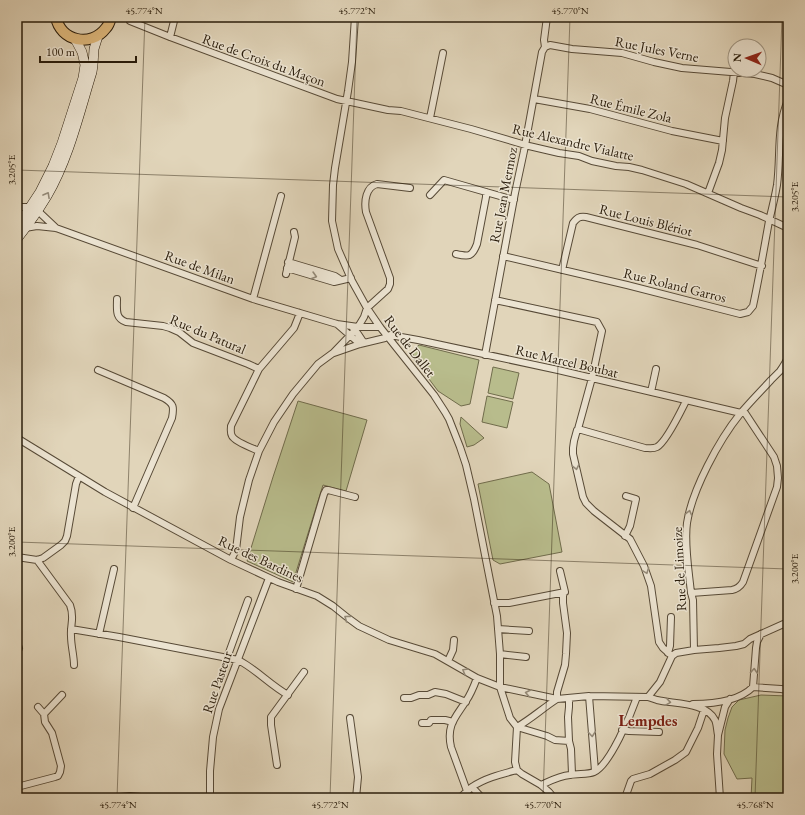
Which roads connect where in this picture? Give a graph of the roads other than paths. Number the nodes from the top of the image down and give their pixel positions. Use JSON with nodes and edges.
{"nodes":[{"id":1,"x":56,"y":17,"type":"edge"},
{"id":2,"x":111,"y":17,"type":"edge"},
{"id":3,"x":175,"y":17,"type":"edge"},
{"id":4,"x":355,"y":17,"type":"edge"},
{"id":5,"x":547,"y":17,"type":"edge"},
{"id":6,"x":130,"y":21,"type":"dead end"},
{"id":7,"x":98,"y":36,"type":"junction"},
{"id":8,"x":170,"y":37,"type":"junction"},
{"id":9,"x":75,"y":39,"type":"junction"},
{"id":10,"x":545,"y":47,"type":"junction"},
{"id":11,"x":443,"y":53,"type":"dead end"},
{"id":12,"x":727,"y":71,"type":"edge"},
{"id":13,"x":767,"y":77,"type":"edge"},
{"id":14,"x":733,"y":78,"type":"edge"},
{"id":15,"x":86,"y":79,"type":"junction"},
{"id":16,"x":788,"y":85,"type":"edge"},
{"id":17,"x":534,"y":99,"type":"junction"},
{"id":18,"x":788,"y":100,"type":"edge"},
{"id":19,"x":346,"y":102,"type":"junction"},
{"id":20,"x":430,"y":118,"type":"junction"},
{"id":21,"x":723,"y":141,"type":"junction"},
{"id":22,"x":525,"y":145,"type":"junction"},
{"id":23,"x":410,"y":188,"type":"dead end"},
{"id":24,"x":486,"y":192,"type":"junction"},
{"id":25,"x":708,"y":193,"type":"junction"},
{"id":26,"x":430,"y":195,"type":"dead end"},
{"id":27,"x":281,"y":196,"type":"dead end"},
{"id":28,"x":514,"y":200,"type":"junction"},
{"id":29,"x":17,"y":207,"type":"edge"},
{"id":30,"x":34,"y":209,"type":"junction"},
{"id":31,"x":770,"y":220,"type":"junction"},
{"id":32,"x":19,"y":226,"type":"edge"},
{"id":33,"x":56,"y":228,"type":"junction"},
{"id":34,"x":788,"y":228,"type":"edge"},
{"id":35,"x":294,"y":232,"type":"dead end"},
{"id":36,"x":17,"y":239,"type":"edge"},
{"id":37,"x":456,"y":254,"type":"dead end"},
{"id":38,"x":503,"y":256,"type":"junction"},
{"id":39,"x":762,"y":266,"type":"junction"},
{"id":40,"x":562,"y":270,"type":"junction"},
{"id":41,"x":351,"y":278,"type":"junction"},
{"id":42,"x":117,"y":299,"type":"dead end"},
{"id":43,"x":253,"y":299,"type":"junction"},
{"id":44,"x":495,"y":300,"type":"junction"},
{"id":45,"x":367,"y":308,"type":"junction"},
{"id":46,"x":300,"y":313,"type":"junction"},
{"id":47,"x":337,"y":324,"type":"junction"},
{"id":48,"x":354,"y":328,"type":"junction"},
{"id":49,"x":380,"y":328,"type":"junction"},
{"id":50,"x":350,"y":336,"type":"junction"},
{"id":51,"x":388,"y":337,"type":"junction"},
{"id":52,"x":362,"y":343,"type":"junction"},
{"id":53,"x":333,"y":353,"type":"junction"},
{"id":54,"x":485,"y":355,"type":"junction"},
{"id":55,"x":788,"y":358,"type":"edge"},
{"id":56,"x":259,"y":369,"type":"junction"},
{"id":57,"x":788,"y":369,"type":"edge"},
{"id":58,"x":98,"y":370,"type":"dead end"},
{"id":59,"x":656,"y":370,"type":"dead end"},
{"id":60,"x":780,"y":371,"type":"junction"},
{"id":61,"x":592,"y":378,"type":"junction"},
{"id":62,"x":651,"y":392,"type":"junction"},
{"id":63,"x":685,"y":400,"type":"junction"},
{"id":64,"x":742,"y":412,"type":"junction"},
{"id":65,"x":578,"y":429,"type":"junction"},
{"id":66,"x":17,"y":438,"type":"edge"},
{"id":67,"x":259,"y":451,"type":"junction"},
{"id":68,"x":79,"y":476,"type":"junction"},
{"id":69,"x":626,"y":496,"type":"dead end"},
{"id":70,"x":355,"y":497,"type":"dead end"},
{"id":71,"x":133,"y":508,"type":"junction"},
{"id":72,"x":625,"y":536,"type":"junction"},
{"id":73,"x":17,"y":557,"type":"edge"},
{"id":74,"x":37,"y":560,"type":"junction"},
{"id":75,"x":231,"y":560,"type":"junction"},
{"id":76,"x":114,"y":569,"type":"dead end"},
{"id":77,"x":560,"y":571,"type":"dead end"},
{"id":78,"x":269,"y":578,"type":"junction"},
{"id":79,"x":296,"y":589,"type":"junction"},
{"id":80,"x":563,"y":592,"type":"junction"},
{"id":81,"x":691,"y":593,"type":"junction"},
{"id":82,"x":248,"y":600,"type":"dead end"},
{"id":83,"x":494,"y":603,"type":"junction"},
{"id":84,"x":671,"y":617,"type":"dead end"},
{"id":85,"x":788,"y":622,"type":"edge"},
{"id":86,"x":71,"y":629,"type":"junction"},
{"id":87,"x":498,"y":630,"type":"junction"},
{"id":88,"x":530,"y":631,"type":"dead end"},
{"id":89,"x":99,"y":634,"type":"junction"},
{"id":90,"x":761,"y":634,"type":"junction"},
{"id":91,"x":454,"y":640,"type":"dead end"},
{"id":92,"x":744,"y":644,"type":"junction"},
{"id":93,"x":756,"y":648,"type":"junction"},
{"id":94,"x":694,"y":650,"type":"junction"},
{"id":95,"x":500,"y":654,"type":"junction"},
{"id":96,"x":670,"y":654,"type":"junction"},
{"id":97,"x":526,"y":657,"type":"dead end"},
{"id":98,"x":226,"y":658,"type":"junction"},
{"id":99,"x":238,"y":660,"type":"junction"},
{"id":100,"x":448,"y":661,"type":"junction"},
{"id":101,"x":74,"y":665,"type":"dead end"},
{"id":102,"x":304,"y":672,"type":"dead end"},
{"id":103,"x":477,"y":678,"type":"junction"},
{"id":104,"x":500,"y":687,"type":"junction"},
{"id":105,"x":753,"y":687,"type":"junction"},
{"id":106,"x":788,"y":690,"type":"edge"},
{"id":107,"x":62,"y":695,"type":"dead end"},
{"id":108,"x":288,"y":695,"type":"junction"},
{"id":109,"x":589,"y":696,"type":"junction"},
{"id":110,"x":637,"y":697,"type":"junction"},
{"id":111,"x":648,"y":697,"type":"junction"},
{"id":112,"x":404,"y":698,"type":"dead end"},
{"id":113,"x":569,"y":698,"type":"junction"},
{"id":114,"x":557,"y":699,"type":"junction"},
{"id":115,"x":730,"y":699,"type":"junction"},
{"id":116,"x":466,"y":702,"type":"junction"},
{"id":117,"x":690,"y":704,"type":"junction"},
{"id":118,"x":38,"y":707,"type":"dead end"},
{"id":119,"x":704,"y":710,"type":"junction"},
{"id":120,"x":44,"y":714,"type":"junction"},
{"id":121,"x":350,"y":718,"type":"dead end"},
{"id":122,"x":452,"y":722,"type":"junction"},
{"id":123,"x":422,"y":723,"type":"dead end"},
{"id":124,"x":517,"y":727,"type":"junction"},
{"id":125,"x":622,"y":730,"type":"junction"},
{"id":126,"x":659,"y":732,"type":"dead end"},
{"id":127,"x":718,"y":736,"type":"junction"},
{"id":128,"x":569,"y":741,"type":"junction"},
{"id":129,"x":277,"y":765,"type":"dead end"},
{"id":130,"x":517,"y":770,"type":"junction"},
{"id":131,"x":595,"y":771,"type":"junction"},
{"id":132,"x":573,"y":774,"type":"junction"},
{"id":133,"x":541,"y":785,"type":"junction"},
{"id":134,"x":17,"y":787,"type":"edge"},
{"id":135,"x":472,"y":787,"type":"junction"},
{"id":136,"x":467,"y":791,"type":"junction"},
{"id":137,"x":110,"y":798,"type":"edge"},
{"id":138,"x":152,"y":798,"type":"edge"},
{"id":139,"x":210,"y":798,"type":"edge"},
{"id":140,"x":356,"y":798,"type":"edge"},
{"id":141,"x":460,"y":798,"type":"edge"},
{"id":142,"x":482,"y":798,"type":"edge"},
{"id":143,"x":554,"y":798,"type":"edge"},
{"id":144,"x":625,"y":798,"type":"edge"},
{"id":145,"x":720,"y":798,"type":"edge"}],
"edges":[{"from":1,"to":9,"type":"main road"},
{"from":2,"to":7,"type":"main road"},
{"from":3,"to":8,"type":"street"},
{"from":4,"to":19,"type":"street","name":"Rue de Dallet"},
{"from":5,"to":10,"type":"street","name":"Rue Jean Mermoz"},
{"from":6,"to":8,"type":"street","name":"Rue de Croix du Maçon"},
{"from":7,"to":9,"type":"main road"},
{"from":7,"to":15,"type":"main road"},
{"from":8,"to":19,"type":"street","name":"Rue de Croix du Maçon"},
{"from":9,"to":15,"type":"main road"},
{"from":10,"to":12,"type":"street","name":"Rue Jules Verne"},
{"from":10,"to":17,"type":"street","name":"Rue Jean Mermoz"},
{"from":11,"to":20,"type":"street"},
{"from":13,"to":16,"type":"street","name":"Rue Jules Verne"},
{"from":14,"to":21,"type":"street"},
{"from":15,"to":30,"type":"main road"},
{"from":17,"to":21,"type":"street","name":"Rue Émile Zola"},
{"from":17,"to":22,"type":"street","name":"Rue Jean Mermoz"},
{"from":18,"to":31,"type":"street","name":"Rue Roland Garros"},
{"from":19,"to":20,"type":"street","name":"Rue Alexandre Vialatte"},
{"from":19,"to":41,"type":"street","name":"Rue de Dallet"},
{"from":20,"to":22,"type":"street","name":"Rue Alexandre Vialatte"},
{"from":21,"to":25,"type":"street"},
{"from":22,"to":25,"type":"street","name":"Rue Alexandre Vialatte"},
{"from":22,"to":28,"type":"street","name":"Rue Jean Mermoz"},
{"from":23,"to":45,"type":"street"},
{"from":24,"to":26,"type":"street"},
{"from":24,"to":28,"type":"street"},
{"from":24,"to":37,"type":"street"},
{"from":25,"to":31,"type":"street","name":"Rue Alexandre Vialatte"},
{"from":27,"to":43,"type":"street"},
{"from":28,"to":38,"type":"street","name":"Rue Jean Mermoz"},
{"from":29,"to":30,"type":"street"},
{"from":30,"to":32,"type":"main road"},
{"from":30,"to":33,"type":"street","name":"Rue de Milan"},
{"from":31,"to":34,"type":"street","name":"Rue Alexandre Vialatte"},
{"from":31,"to":39,"type":"street","name":"Rue Roland Garros"},
{"from":32,"to":33,"type":"street","name":"Rue de Milan"},
{"from":32,"to":36,"type":"main road"},
{"from":33,"to":43,"type":"street","name":"Rue de Milan"},
{"from":35,"to":41,"type":"street"},
{"from":38,"to":40,"type":"street","name":"Rue Roland Garros"},
{"from":38,"to":44,"type":"street","name":"Rue Jean Mermoz"},
{"from":39,"to":40,"type":"street","name":"Rue Roland Garros"},
{"from":39,"to":40,"type":"street","name":"Rue Louis Blériot"},
{"from":41,"to":45,"type":"street","name":"Rue de Dallet"},
{"from":42,"to":56,"type":"street","name":"Rue du Patural"},
{"from":43,"to":46,"type":"street","name":"Rue de Milan"},
{"from":44,"to":54,"type":"street","name":"Rue Jean Mermoz"},
{"from":44,"to":61,"type":"street"},
{"from":45,"to":48,"type":"street"},
{"from":45,"to":49,"type":"street","name":"Rue de Dallet"},
{"from":46,"to":47,"type":"street","name":"Rue de Milan"},
{"from":46,"to":56,"type":"street","name":"Rue du Patural"},
{"from":47,"to":48,"type":"street","name":"Rue de Milan"},
{"from":47,"to":50,"type":"street","name":"Rue de Milan"},
{"from":48,"to":49,"type":"street","name":"Rue de Milan"},
{"from":48,"to":50,"type":"street"},
{"from":48,"to":52,"type":"street"},
{"from":49,"to":51,"type":"street","name":"Rue de Dallet"},
{"from":50,"to":52,"type":"street","name":"Rue de Milan"},
{"from":50,"to":53,"type":"street"},
{"from":51,"to":52,"type":"street","name":"Rue Marcel Boubat"},
{"from":51,"to":54,"type":"street","name":"Rue Marcel Boubat"},
{"from":51,"to":83,"type":"street","name":"Rue de Dallet"},
{"from":52,"to":53,"type":"street","name":"Rue Marcel Boubat"},
{"from":53,"to":67,"type":"street"},
{"from":54,"to":61,"type":"street","name":"Rue Marcel Boubat"},
{"from":55,"to":60,"type":"street","name":"Rue de Limoize"},
{"from":56,"to":67,"type":"street","name":"Rue du Patural"},
{"from":57,"to":60,"type":"street"},
{"from":58,"to":71,"type":"street"},
{"from":59,"to":62,"type":"street"},
{"from":60,"to":64,"type":"street","name":"Rue de Limoize"},
{"from":61,"to":62,"type":"street","name":"Rue Marcel Boubat"},
{"from":61,"to":65,"type":"street"},
{"from":62,"to":63,"type":"street","name":"Rue Marcel Boubat"},
{"from":63,"to":64,"type":"street","name":"Rue Marcel Boubat"},
{"from":63,"to":65,"type":"street"},
{"from":81,"to":64,"type":"street","name":"Rue de Limoize","one_way":true},
{"from":64,"to":81,"type":"street"},
{"from":65,"to":72,"type":"street","one_way":true},
{"from":66,"to":68,"type":"street","name":"Rue des Bardines"},
{"from":67,"to":75,"type":"street"},
{"from":68,"to":71,"type":"street","name":"Rue des Bardines"},
{"from":68,"to":74,"type":"street"},
{"from":69,"to":72,"type":"street"},
{"from":70,"to":79,"type":"street"},
{"from":71,"to":75,"type":"street","name":"Rue des Bardines"},
{"from":72,"to":96,"type":"street","one_way":true},
{"from":73,"to":74,"type":"street"},
{"from":74,"to":86,"type":"street"},
{"from":75,"to":78,"type":"street","name":"Rue des Bardines"},
{"from":76,"to":89,"type":"street"},
{"from":77,"to":80,"type":"street"},
{"from":78,"to":79,"type":"street","name":"Rue des Bardines"},
{"from":78,"to":99,"type":"street","name":"Rue Pasteur"},
{"from":100,"to":79,"type":"street","name":"Rue des Bardines","one_way":true},
{"from":80,"to":83,"type":"street"},
{"from":80,"to":114,"type":"street"},
{"from":81,"to":94,"type":"street","name":"Rue de Limoize"},
{"from":82,"to":98,"type":"street"},
{"from":83,"to":87,"type":"street","name":"Rue de Dallet"},
{"from":84,"to":96,"type":"street"},
{"from":85,"to":90,"type":"street"},
{"from":86,"to":89,"type":"street"},
{"from":86,"to":101,"type":"street"},
{"from":87,"to":88,"type":"street"},
{"from":87,"to":95,"type":"street","name":"Rue de Dallet"},
{"from":89,"to":98,"type":"street"},
{"from":90,"to":92,"type":"street"},
{"from":90,"to":93,"type":"street"},
{"from":91,"to":100,"type":"street"},
{"from":92,"to":93,"type":"street"},
{"from":92,"to":94,"type":"street"},
{"from":105,"to":93,"type":"street","one_way":true},
{"from":94,"to":96,"type":"street"},
{"from":95,"to":97,"type":"street"},
{"from":95,"to":104,"type":"street","name":"Rue de Dallet"},
{"from":96,"to":111,"type":"street"},
{"from":98,"to":99,"type":"street"},
{"from":99,"to":108,"type":"street"},
{"from":99,"to":139,"type":"street","name":"Rue Pasteur"},
{"from":103,"to":100,"type":"street","name":"Rue des Bardines","one_way":true},
{"from":102,"to":108,"type":"street"},
{"from":103,"to":104,"type":"street","name":"Rue des Bardines"},
{"from":103,"to":116,"type":"street"},
{"from":114,"to":104,"type":"street","name":"Rue des Bardines","one_way":true},
{"from":104,"to":124,"type":"street","name":"Rue de Dallet"},
{"from":105,"to":106,"type":"street"},
{"from":105,"to":115,"type":"street"},
{"from":107,"to":120,"type":"street"},
{"from":108,"to":129,"type":"street"},
{"from":109,"to":110,"type":"street"},
{"from":109,"to":113,"type":"street"},
{"from":109,"to":131,"type":"street","one_way":true},
{"from":110,"to":111,"type":"street"},
{"from":110,"to":125,"type":"street"},
{"from":111,"to":117,"type":"street","one_way":true},
{"from":112,"to":116,"type":"street"},
{"from":113,"to":114,"type":"street"},
{"from":113,"to":128,"type":"street"},
{"from":114,"to":124,"type":"street"},
{"from":115,"to":117,"type":"street"},
{"from":115,"to":127,"type":"street"},
{"from":116,"to":122,"type":"street"},
{"from":117,"to":119,"type":"street"},
{"from":118,"to":120,"type":"street"},
{"from":119,"to":127,"type":"street"},
{"from":119,"to":144,"type":"street"},
{"from":120,"to":134,"type":"street"},
{"from":121,"to":140,"type":"street"},
{"from":122,"to":123,"type":"street"},
{"from":122,"to":136,"type":"street"},
{"from":124,"to":128,"type":"street"},
{"from":124,"to":130,"type":"street"},
{"from":125,"to":126,"type":"street"},
{"from":125,"to":131,"type":"street"},
{"from":127,"to":145,"type":"street"},
{"from":128,"to":132,"type":"street"},
{"from":130,"to":133,"type":"street"},
{"from":130,"to":135,"type":"street"},
{"from":131,"to":132,"type":"street"},
{"from":132,"to":133,"type":"street"},
{"from":133,"to":143,"type":"street"},
{"from":135,"to":136,"type":"street"},
{"from":135,"to":142,"type":"street"},
{"from":136,"to":141,"type":"street"},
{"from":137,"to":138,"type":"street"}]}
